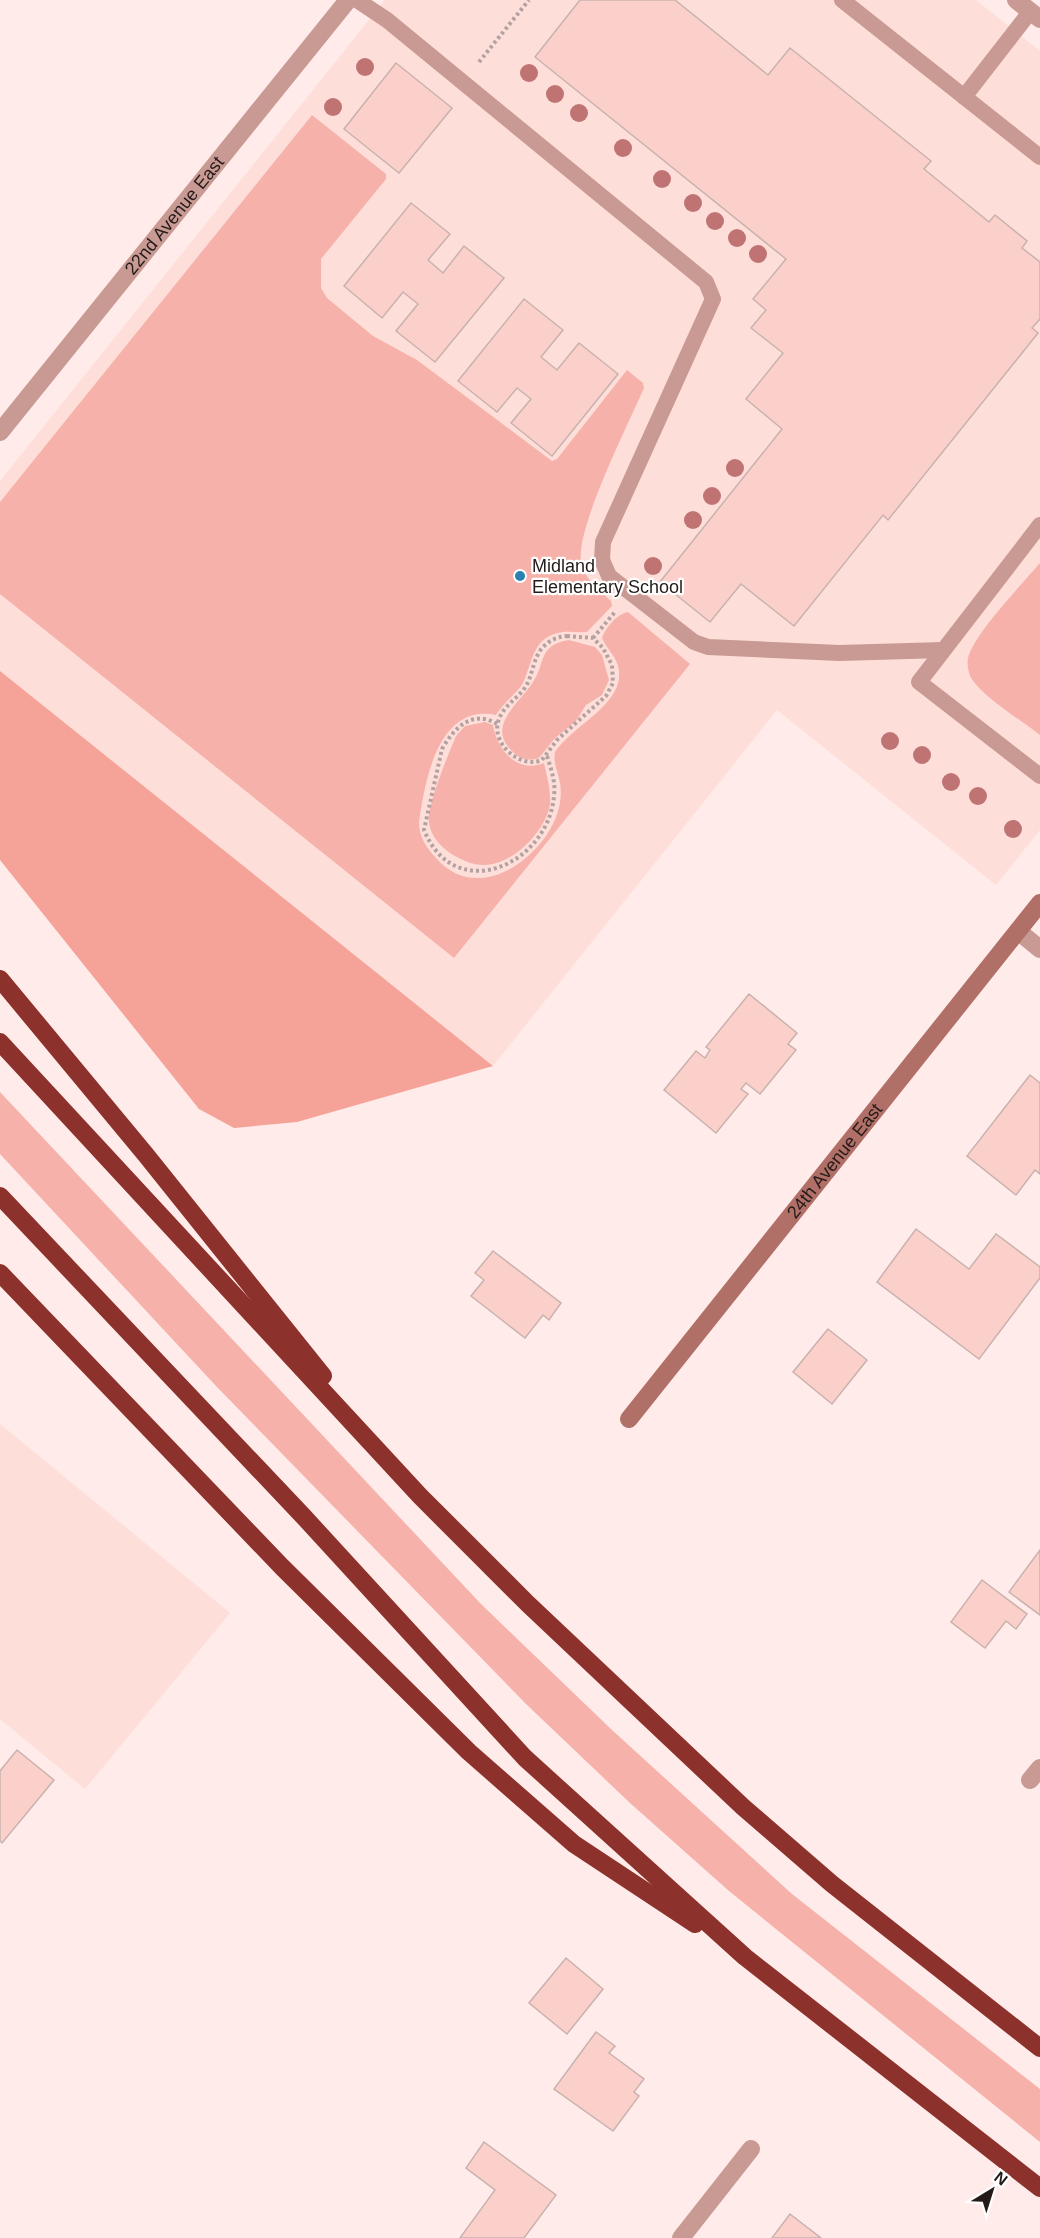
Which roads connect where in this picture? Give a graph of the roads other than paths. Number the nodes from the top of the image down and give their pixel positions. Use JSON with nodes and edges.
{"nodes":[{"id":1,"x":348,"y":0,"type":"edge"},
{"id":2,"x":357,"y":0,"type":"edge"},
{"id":3,"x":842,"y":0,"type":"edge"},
{"id":4,"x":1032,"y":8,"type":"edge"},
{"id":5,"x":964,"y":98,"type":"junction"},
{"id":6,"x":1040,"y":157,"type":"edge"},
{"id":7,"x":0,"y":432,"type":"edge"},
{"id":8,"x":1040,"y":525,"type":"edge"},
{"id":9,"x":943,"y":650,"type":"junction"},
{"id":10,"x":1040,"y":776,"type":"edge"},
{"id":11,"x":1040,"y":903,"type":"edge"},
{"id":12,"x":1018,"y":931,"type":"junction"},
{"id":13,"x":1040,"y":949,"type":"edge"},
{"id":14,"x":0,"y":979,"type":"edge"},
{"id":15,"x":0,"y":1042,"type":"edge"},
{"id":16,"x":0,"y":1196,"type":"edge"},
{"id":17,"x":0,"y":1274,"type":"edge"},
{"id":18,"x":629,"y":1419,"type":"dead end"},
{"id":19,"x":420,"y":1496,"type":"junction"},
{"id":20,"x":745,"y":1957,"type":"junction"},
{"id":21,"x":1040,"y":2048,"type":"edge"},
{"id":22,"x":751,"y":2149,"type":"dead end"},
{"id":23,"x":1040,"y":2188,"type":"edge"},
{"id":24,"x":681,"y":2238,"type":"edge"}],
"edges":[{"from":1,"to":7,"type":"street","name":"22nd Avenue East"},
{"from":2,"to":9,"type":"lane"},
{"from":3,"to":5,"type":"lane"},
{"from":4,"to":5,"type":"lane"},
{"from":5,"to":6,"type":"lane"},
{"from":8,"to":9,"type":"lane"},
{"from":9,"to":10,"type":"lane"},
{"from":11,"to":12,"type":"street","name":"24th Avenue East"},
{"from":12,"to":13,"type":"street"},
{"from":12,"to":18,"type":"street","name":"24th Avenue East"},
{"from":14,"to":19,"type":"highway"},
{"from":15,"to":19,"type":"highway"},
{"from":16,"to":20,"type":"highway"},
{"from":17,"to":20,"type":"highway"},
{"from":19,"to":21,"type":"highway"},
{"from":20,"to":23,"type":"highway"},
{"from":22,"to":24,"type":"street"}]}
